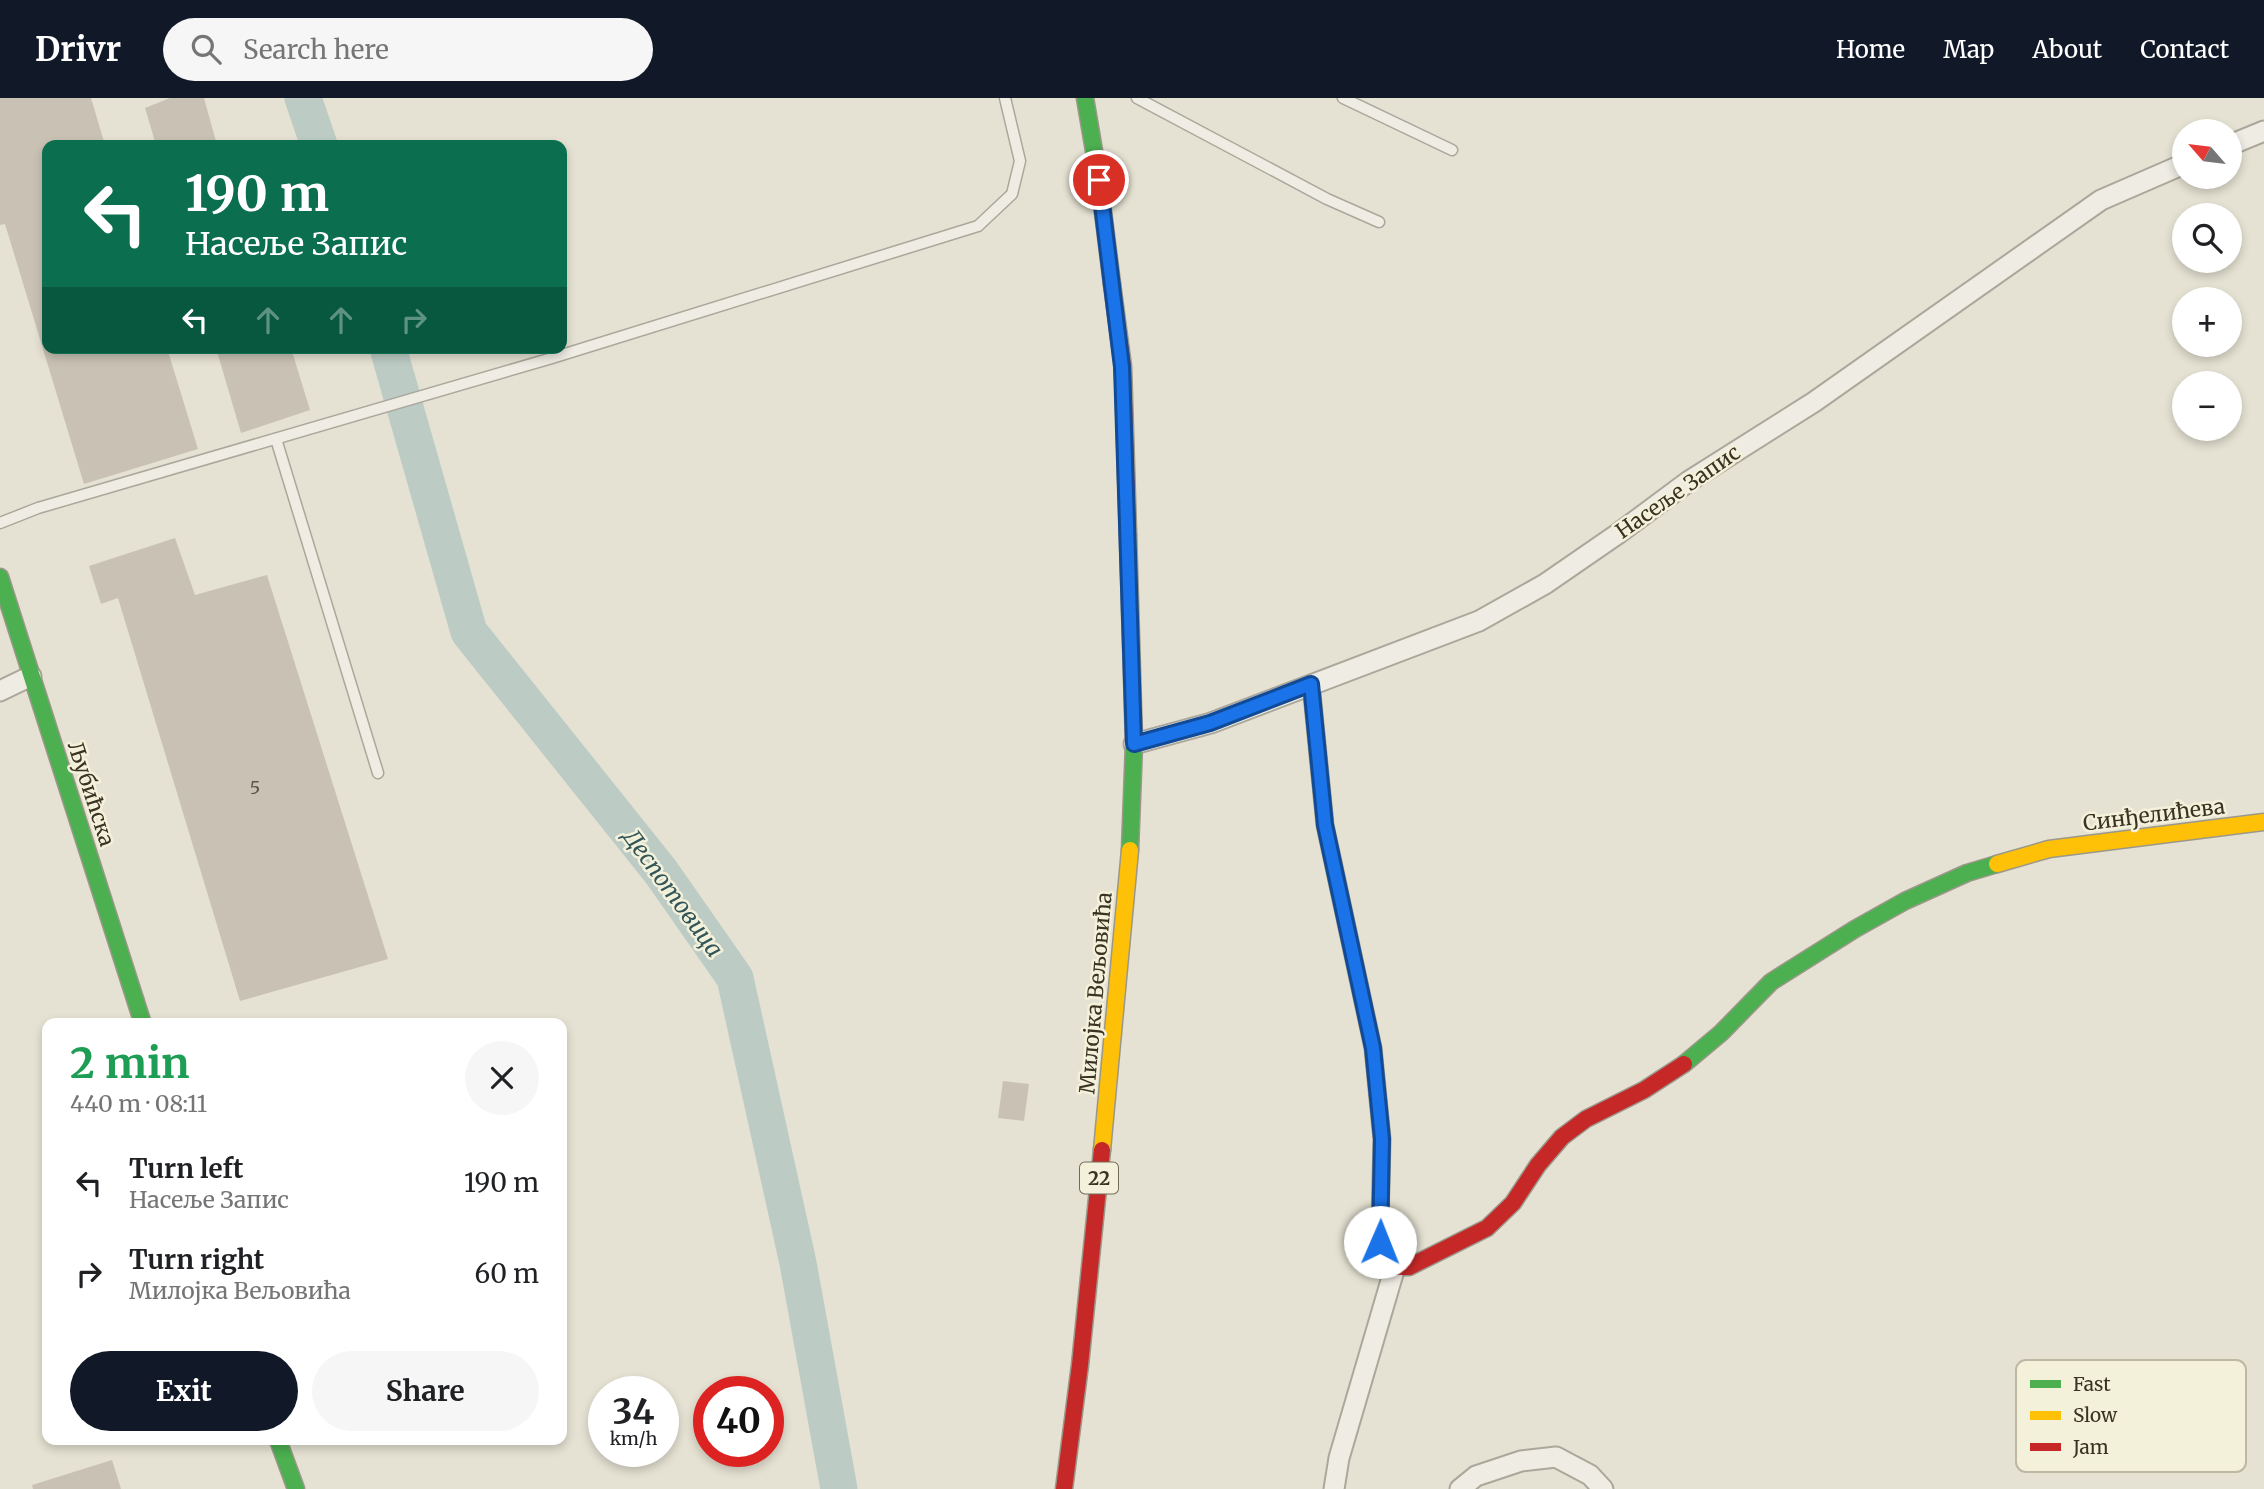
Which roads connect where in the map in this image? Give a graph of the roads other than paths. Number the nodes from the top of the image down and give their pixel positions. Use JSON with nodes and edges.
{"nodes":[{"id":1,"x":1005,"y":98,"type":"edge"},
{"id":2,"x":1085,"y":98,"type":"edge"},
{"id":3,"x":1138,"y":98,"type":"edge"},
{"id":4,"x":1343,"y":98,"type":"edge"},
{"id":5,"x":2264,"y":131,"type":"edge"},
{"id":6,"x":2242,"y":140,"type":"edge"},
{"id":7,"x":1452,"y":150,"type":"dead end"},
{"id":8,"x":2172,"y":169,"type":"edge"},
{"id":9,"x":1379,"y":222,"type":"dead end"},
{"id":10,"x":567,"y":353,"type":"edge"},
{"id":11,"x":565,"y":354,"type":"edge"},
{"id":12,"x":276,"y":439,"type":"junction"},
{"id":13,"x":0,"y":523,"type":"edge"},
{"id":14,"x":0,"y":577,"type":"edge"},
{"id":15,"x":31,"y":676,"type":"junction"},
{"id":16,"x":1311,"y":684,"type":"junction"},
{"id":17,"x":0,"y":691,"type":"edge"},
{"id":18,"x":1134,"y":744,"type":"junction"},
{"id":19,"x":379,"y":774,"type":"dead end"},
{"id":20,"x":2264,"y":822,"type":"edge"},
{"id":21,"x":141,"y":1018,"type":"edge"},
{"id":22,"x":1395,"y":1267,"type":"junction"},
{"id":23,"x":280,"y":1445,"type":"edge"},
{"id":24,"x":296,"y":1489,"type":"edge"},
{"id":25,"x":1065,"y":1489,"type":"edge"},
{"id":26,"x":1334,"y":1489,"type":"edge"},
{"id":27,"x":1460,"y":1489,"type":"edge"},
{"id":28,"x":1603,"y":1489,"type":"edge"}],
"edges":[{"from":1,"to":10,"type":"lane"},
{"from":2,"to":18,"type":"street","name":"Милојка Вељовића","number":"22"},
{"from":3,"to":9,"type":"lane"},
{"from":4,"to":7,"type":"lane"},
{"from":5,"to":6,"type":"street"},
{"from":8,"to":16,"type":"street","name":"Насеље Запис"},
{"from":11,"to":12,"type":"lane"},
{"from":12,"to":13,"type":"lane"},
{"from":12,"to":19,"type":"lane"},
{"from":14,"to":15,"type":"street","name":"Љубићска"},
{"from":15,"to":17,"type":"street"},
{"from":15,"to":21,"type":"street","name":"Љубићска"},
{"from":16,"to":18,"type":"street","name":"Насеље Запис"},
{"from":16,"to":22,"type":"street"},
{"from":18,"to":25,"type":"street","name":"Милојка Вељовића","number":"22"},
{"from":20,"to":22,"type":"street","name":"Синђелићева"},
{"from":22,"to":26,"type":"street"},
{"from":23,"to":24,"type":"street"},
{"from":27,"to":28,"type":"street"}]}
